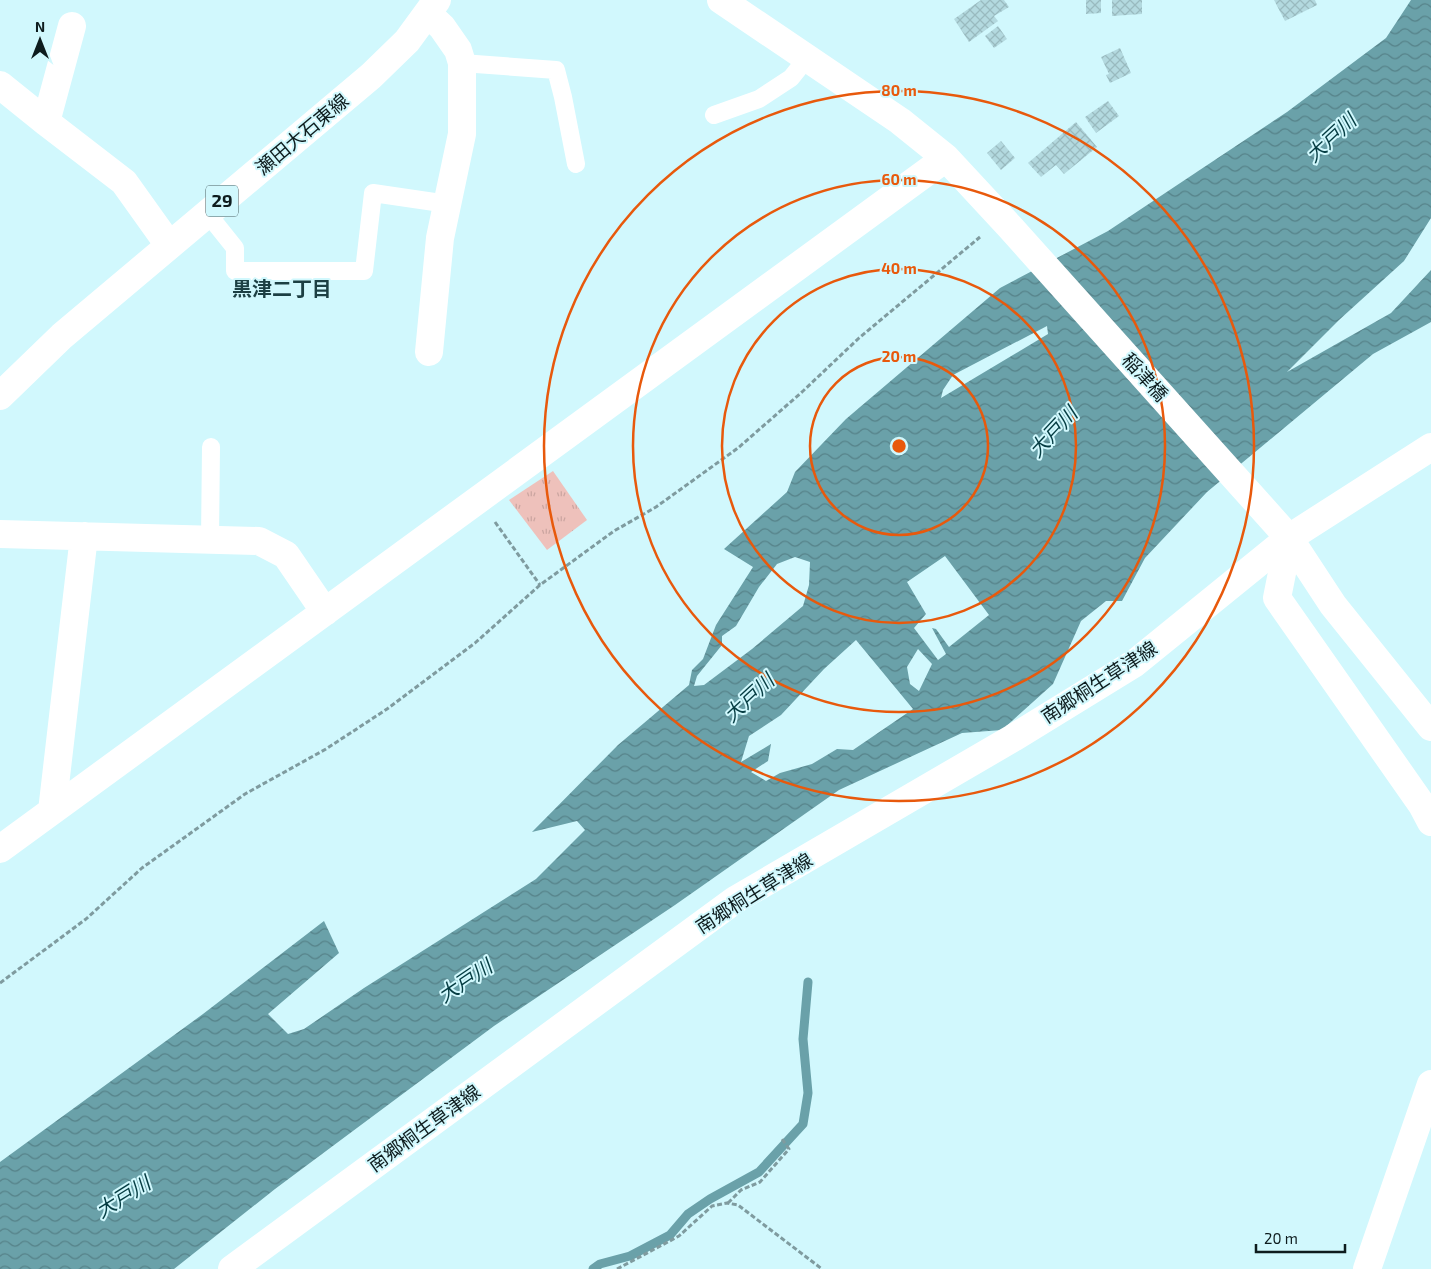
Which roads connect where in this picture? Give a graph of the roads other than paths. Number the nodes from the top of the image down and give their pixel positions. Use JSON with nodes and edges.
{"nodes":[{"id":1,"x":721,"y":0,"type":"edge"},
{"id":2,"x":432,"y":7,"type":"edge"},
{"id":3,"x":72,"y":26,"type":"dead end"},
{"id":4,"x":807,"y":58,"type":"junction"},
{"id":5,"x":462,"y":63,"type":"junction"},
{"id":6,"x":0,"y":85,"type":"edge"},
{"id":7,"x":714,"y":115,"type":"dead end"},
{"id":8,"x":46,"y":122,"type":"junction"},
{"id":9,"x":946,"y":158,"type":"junction"},
{"id":10,"x":576,"y":164,"type":"dead end"},
{"id":11,"x":448,"y":204,"type":"junction"},
{"id":12,"x":207,"y":213,"type":"junction"},
{"id":13,"x":169,"y":245,"type":"junction"},
{"id":14,"x":429,"y":352,"type":"dead end"},
{"id":15,"x":0,"y":396,"type":"edge"},
{"id":16,"x":211,"y":447,"type":"dead end"},
{"id":17,"x":1431,"y":447,"type":"edge"},
{"id":18,"x":1284,"y":533,"type":"junction"},
{"id":19,"x":0,"y":534,"type":"edge"},
{"id":20,"x":84,"y":536,"type":"junction"},
{"id":21,"x":210,"y":540,"type":"junction"},
{"id":22,"x":325,"y":612,"type":"junction"},
{"id":23,"x":1431,"y":726,"type":"edge"},
{"id":24,"x":52,"y":812,"type":"junction"},
{"id":25,"x":1431,"y":822,"type":"edge"},
{"id":26,"x":0,"y":849,"type":"edge"},
{"id":27,"x":1431,"y":1084,"type":"edge"},
{"id":28,"x":232,"y":1269,"type":"edge"},
{"id":29,"x":1367,"y":1269,"type":"edge"}],
"edges":[{"from":1,"to":4,"type":"street","name":"稲津橋"},
{"from":2,"to":5,"type":"street"},
{"from":2,"to":12,"type":"street","name":"瀬田大石東線","number":"29"},
{"from":3,"to":8,"type":"street"},
{"from":4,"to":7,"type":"lane"},
{"from":4,"to":9,"type":"street","name":"稲津橋"},
{"from":5,"to":10,"type":"lane"},
{"from":5,"to":11,"type":"street"},
{"from":6,"to":8,"type":"street"},
{"from":8,"to":13,"type":"street"},
{"from":9,"to":18,"type":"street","name":"稲津橋"},
{"from":9,"to":22,"type":"street"},
{"from":11,"to":12,"type":"lane"},
{"from":11,"to":14,"type":"street"},
{"from":12,"to":13,"type":"street","name":"瀬田大石東線","number":"29"},
{"from":13,"to":15,"type":"street","name":"瀬田大石東線","number":"29"},
{"from":16,"to":21,"type":"lane"},
{"from":17,"to":18,"type":"street","name":"南郷桐生草津線"},
{"from":18,"to":23,"type":"street"},
{"from":18,"to":25,"type":"street"},
{"from":18,"to":28,"type":"street","name":"南郷桐生草津線"},
{"from":19,"to":20,"type":"street"},
{"from":20,"to":21,"type":"street"},
{"from":20,"to":24,"type":"street"},
{"from":21,"to":22,"type":"street"},
{"from":22,"to":24,"type":"street"},
{"from":24,"to":26,"type":"street"},
{"from":27,"to":29,"type":"street"}]}
